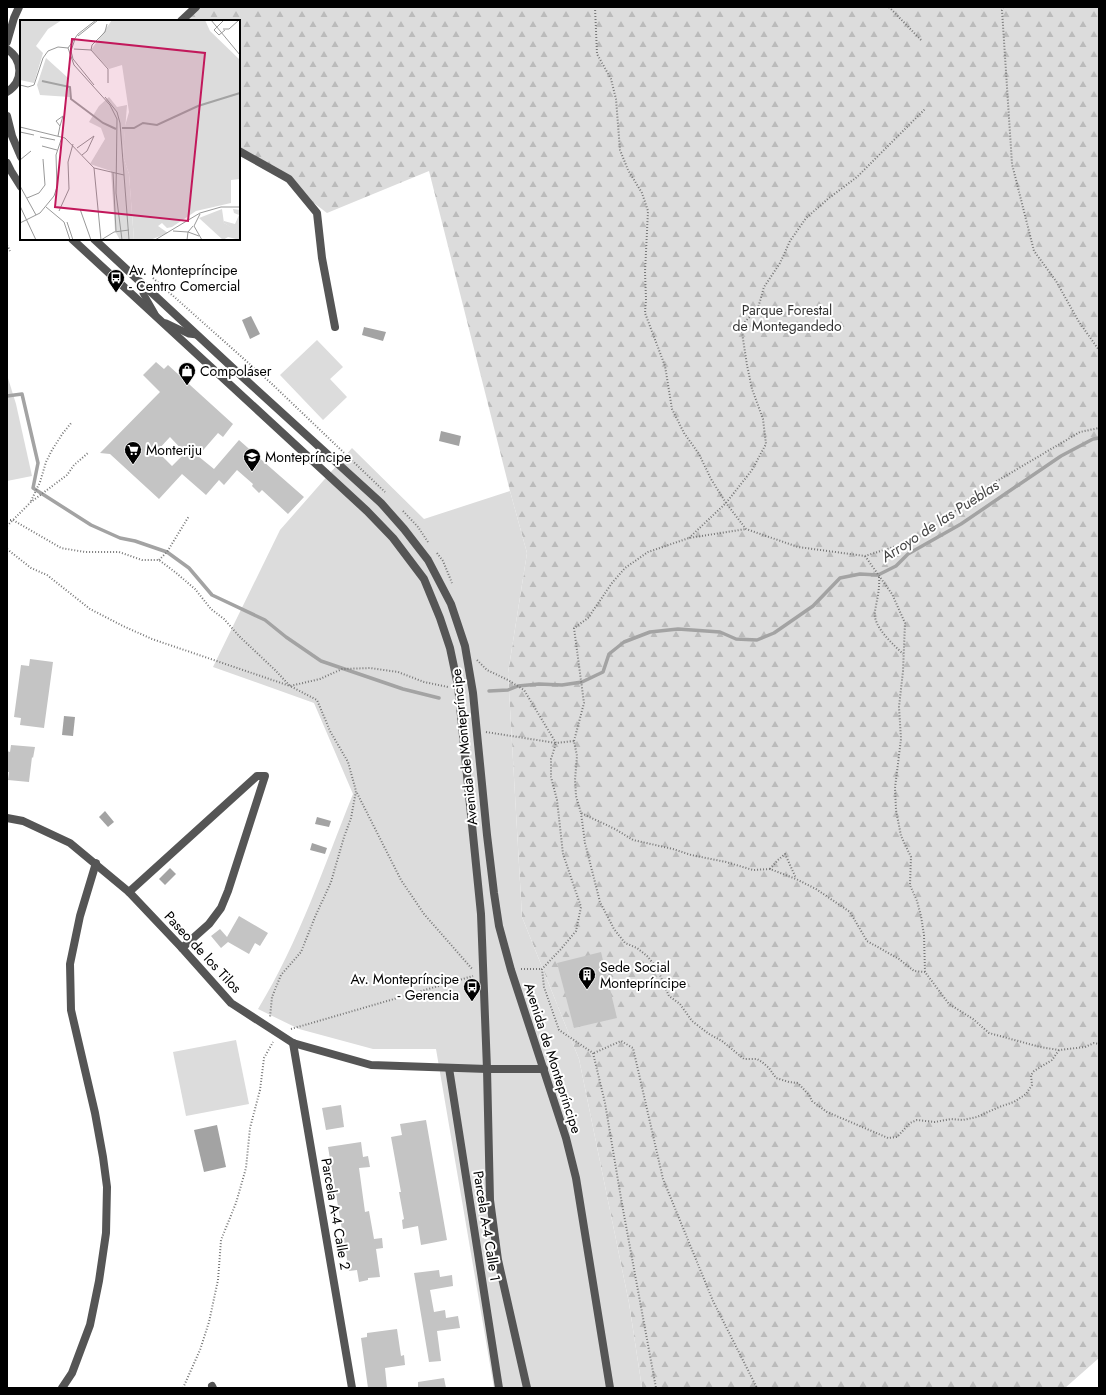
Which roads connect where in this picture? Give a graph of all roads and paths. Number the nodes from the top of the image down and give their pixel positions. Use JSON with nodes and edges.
{"nodes":[{"id":1,"x":19,"y":7,"type":"edge"},
{"id":2,"x":196,"y":7,"type":"edge"},
{"id":3,"x":595,"y":7,"type":"edge"},
{"id":4,"x":889,"y":7,"type":"edge"},
{"id":5,"x":894,"y":7,"type":"edge"},
{"id":6,"x":1003,"y":7,"type":"edge"},
{"id":7,"x":893,"y":10,"type":"junction"},
{"id":8,"x":182,"y":20,"type":"edge"},
{"id":9,"x":922,"y":41,"type":"dead end"},
{"id":10,"x":7,"y":42,"type":"edge"},
{"id":11,"x":7,"y":49,"type":"edge"},
{"id":12,"x":20,"y":66,"type":"edge"},
{"id":13,"x":19,"y":80,"type":"edge"},
{"id":14,"x":7,"y":92,"type":"edge"},
{"id":15,"x":925,"y":109,"type":"dead end"},
{"id":16,"x":7,"y":116,"type":"edge"},
{"id":17,"x":240,"y":152,"type":"edge"},
{"id":18,"x":20,"y":156,"type":"edge"},
{"id":19,"x":7,"y":163,"type":"edge"},
{"id":20,"x":20,"y":185,"type":"edge"},
{"id":21,"x":73,"y":240,"type":"edge"},
{"id":22,"x":95,"y":240,"type":"edge"},
{"id":23,"x":7,"y":245,"type":"edge"},
{"id":24,"x":10,"y":251,"type":"dead end"},
{"id":25,"x":143,"y":284,"type":"junction"},
{"id":26,"x":158,"y":320,"type":"junction"},
{"id":27,"x":336,"y":327,"type":"dead end"},
{"id":28,"x":197,"y":335,"type":"junction"},
{"id":29,"x":1099,"y":350,"type":"edge"},
{"id":30,"x":72,"y":422,"type":"dead end"},
{"id":31,"x":1099,"y":428,"type":"edge"},
{"id":32,"x":88,"y":453,"type":"dead end"},
{"id":33,"x":31,"y":502,"type":"junction"},
{"id":34,"x":726,"y":504,"type":"junction"},
{"id":35,"x":189,"y":516,"type":"dead end"},
{"id":36,"x":7,"y":520,"type":"edge"},
{"id":37,"x":12,"y":520,"type":"junction"},
{"id":38,"x":7,"y":526,"type":"edge"},
{"id":39,"x":746,"y":529,"type":"junction"},
{"id":40,"x":689,"y":538,"type":"junction"},
{"id":41,"x":7,"y":549,"type":"edge"},
{"id":42,"x":865,"y":556,"type":"junction"},
{"id":43,"x":159,"y":560,"type":"junction"},
{"id":44,"x":878,"y":575,"type":"junction"},
{"id":45,"x":903,"y":654,"type":"junction"},
{"id":46,"x":475,"y":656,"type":"dead end"},
{"id":47,"x":290,"y":686,"type":"junction"},
{"id":48,"x":449,"y":687,"type":"dead end"},
{"id":49,"x":483,"y":732,"type":"dead end"},
{"id":50,"x":574,"y":741,"type":"junction"},
{"id":51,"x":556,"y":743,"type":"junction"},
{"id":52,"x":356,"y":791,"type":"junction"},
{"id":53,"x":581,"y":813,"type":"junction"},
{"id":54,"x":7,"y":818,"type":"edge"},
{"id":55,"x":96,"y":863,"type":"junction"},
{"id":56,"x":770,"y":869,"type":"junction"},
{"id":57,"x":796,"y":879,"type":"junction"},
{"id":58,"x":129,"y":892,"type":"junction"},
{"id":59,"x":182,"y":948,"type":"junction"},
{"id":60,"x":542,"y":969,"type":"junction"},
{"id":61,"x":511,"y":970,"type":"junction"},
{"id":62,"x":925,"y":972,"type":"junction"},
{"id":63,"x":481,"y":974,"type":"junction"},
{"id":64,"x":266,"y":1026,"type":"junction"},
{"id":65,"x":277,"y":1033,"type":"junction"},
{"id":66,"x":293,"y":1044,"type":"junction"},
{"id":67,"x":1099,"y":1044,"type":"edge"},
{"id":68,"x":1059,"y":1050,"type":"junction"},
{"id":69,"x":593,"y":1053,"type":"junction"},
{"id":70,"x":449,"y":1068,"type":"junction"},
{"id":71,"x":487,"y":1069,"type":"junction"},
{"id":72,"x":544,"y":1069,"type":"junction"},
{"id":73,"x":62,"y":1388,"type":"edge"},
{"id":74,"x":183,"y":1388,"type":"edge"},
{"id":75,"x":352,"y":1388,"type":"edge"},
{"id":76,"x":499,"y":1388,"type":"edge"},
{"id":77,"x":527,"y":1388,"type":"edge"},
{"id":78,"x":610,"y":1388,"type":"edge"},
{"id":79,"x":656,"y":1388,"type":"edge"},
{"id":80,"x":757,"y":1388,"type":"edge"}],
"edges":[{"from":1,"to":10,"type":"street"},
{"from":2,"to":8,"type":"street"},
{"from":3,"to":34,"type":"path"},
{"from":4,"to":7,"type":"path"},
{"from":5,"to":7,"type":"path"},
{"from":6,"to":29,"type":"path"},
{"from":7,"to":9,"type":"path"},
{"from":11,"to":12,"type":"street"},
{"from":12,"to":13,"type":"street"},
{"from":13,"to":14,"type":"street"},
{"from":15,"to":34,"type":"path"},
{"from":16,"to":18,"type":"street"},
{"from":17,"to":27,"type":"street"},
{"from":19,"to":20,"type":"street"},
{"from":21,"to":26,"type":"street","name":"Avenida de Montepríncipe"},
{"from":22,"to":25,"type":"street","name":"Avenida de Montepríncipe"},
{"from":23,"to":24,"type":"path"},
{"from":25,"to":26,"type":"lane"},
{"from":25,"to":28,"type":"street","name":"Avenida de Montepríncipe"},
{"from":26,"to":28,"type":"lane"},
{"from":26,"to":63,"type":"street","name":"Avenida de Montepríncipe"},
{"from":28,"to":61,"type":"street","name":"Avenida de Montepríncipe"},
{"from":30,"to":33,"type":"path"},
{"from":31,"to":42,"type":"path"},
{"from":32,"to":33,"type":"path"},
{"from":33,"to":37,"type":"path"},
{"from":34,"to":39,"type":"path"},
{"from":34,"to":40,"type":"path"},
{"from":35,"to":43,"type":"path"},
{"from":36,"to":37,"type":"path"},
{"from":37,"to":38,"type":"path"},
{"from":37,"to":43,"type":"path"},
{"from":39,"to":40,"type":"path"},
{"from":39,"to":42,"type":"path"},
{"from":40,"to":50,"type":"path"},
{"from":41,"to":47,"type":"path"},
{"from":42,"to":44,"type":"path"},
{"from":43,"to":47,"type":"path"},
{"from":44,"to":45,"type":"path"},
{"from":44,"to":45,"type":"path"},
{"from":45,"to":62,"type":"path"},
{"from":46,"to":51,"type":"path"},
{"from":47,"to":48,"type":"path"},
{"from":47,"to":52,"type":"path"},
{"from":49,"to":51,"type":"path"},
{"from":50,"to":51,"type":"path"},
{"from":50,"to":53,"type":"path"},
{"from":51,"to":60,"type":"path"},
{"from":52,"to":63,"type":"path"},
{"from":52,"to":64,"type":"path"},
{"from":53,"to":56,"type":"path"},
{"from":53,"to":68,"type":"path"},
{"from":54,"to":55,"type":"street","name":"Paseo de los Tilos"},
{"from":55,"to":58,"type":"street","name":"Paseo de los Tilos"},
{"from":55,"to":73,"type":"street"},
{"from":56,"to":57,"type":"path"},
{"from":56,"to":57,"type":"path"},
{"from":57,"to":62,"type":"path"},
{"from":58,"to":59,"type":"street","name":"Paseo de los Tilos"},
{"from":58,"to":59,"type":"street"},
{"from":59,"to":64,"type":"street","name":"Paseo de los Tilos"},
{"from":60,"to":61,"type":"path"},
{"from":60,"to":69,"type":"path"},
{"from":61,"to":72,"type":"street","name":"Avenida de Montepríncipe"},
{"from":62,"to":68,"type":"path"},
{"from":63,"to":65,"type":"path"},
{"from":63,"to":71,"type":"street","name":"Avenida de Montepríncipe"},
{"from":64,"to":65,"type":"street","name":"Paseo de los Tilos"},
{"from":65,"to":66,"type":"street","name":"Paseo de los Tilos"},
{"from":65,"to":74,"type":"path"},
{"from":66,"to":70,"type":"street","name":"Paseo de los Tilos"},
{"from":66,"to":75,"type":"street","name":"Parcela A-4 Calle 2"},
{"from":67,"to":68,"type":"path"},
{"from":69,"to":79,"type":"path"},
{"from":69,"to":80,"type":"path"},
{"from":70,"to":71,"type":"street","name":"Paseo de los Tilos"},
{"from":70,"to":76,"type":"street","name":"Parcela A-4 Calle 1"},
{"from":71,"to":72,"type":"street","name":"Paseo de los Tilos"},
{"from":71,"to":77,"type":"street","name":"Avenida de Montepríncipe"},
{"from":72,"to":78,"type":"street","name":"Avenida de Montepríncipe"}]}
